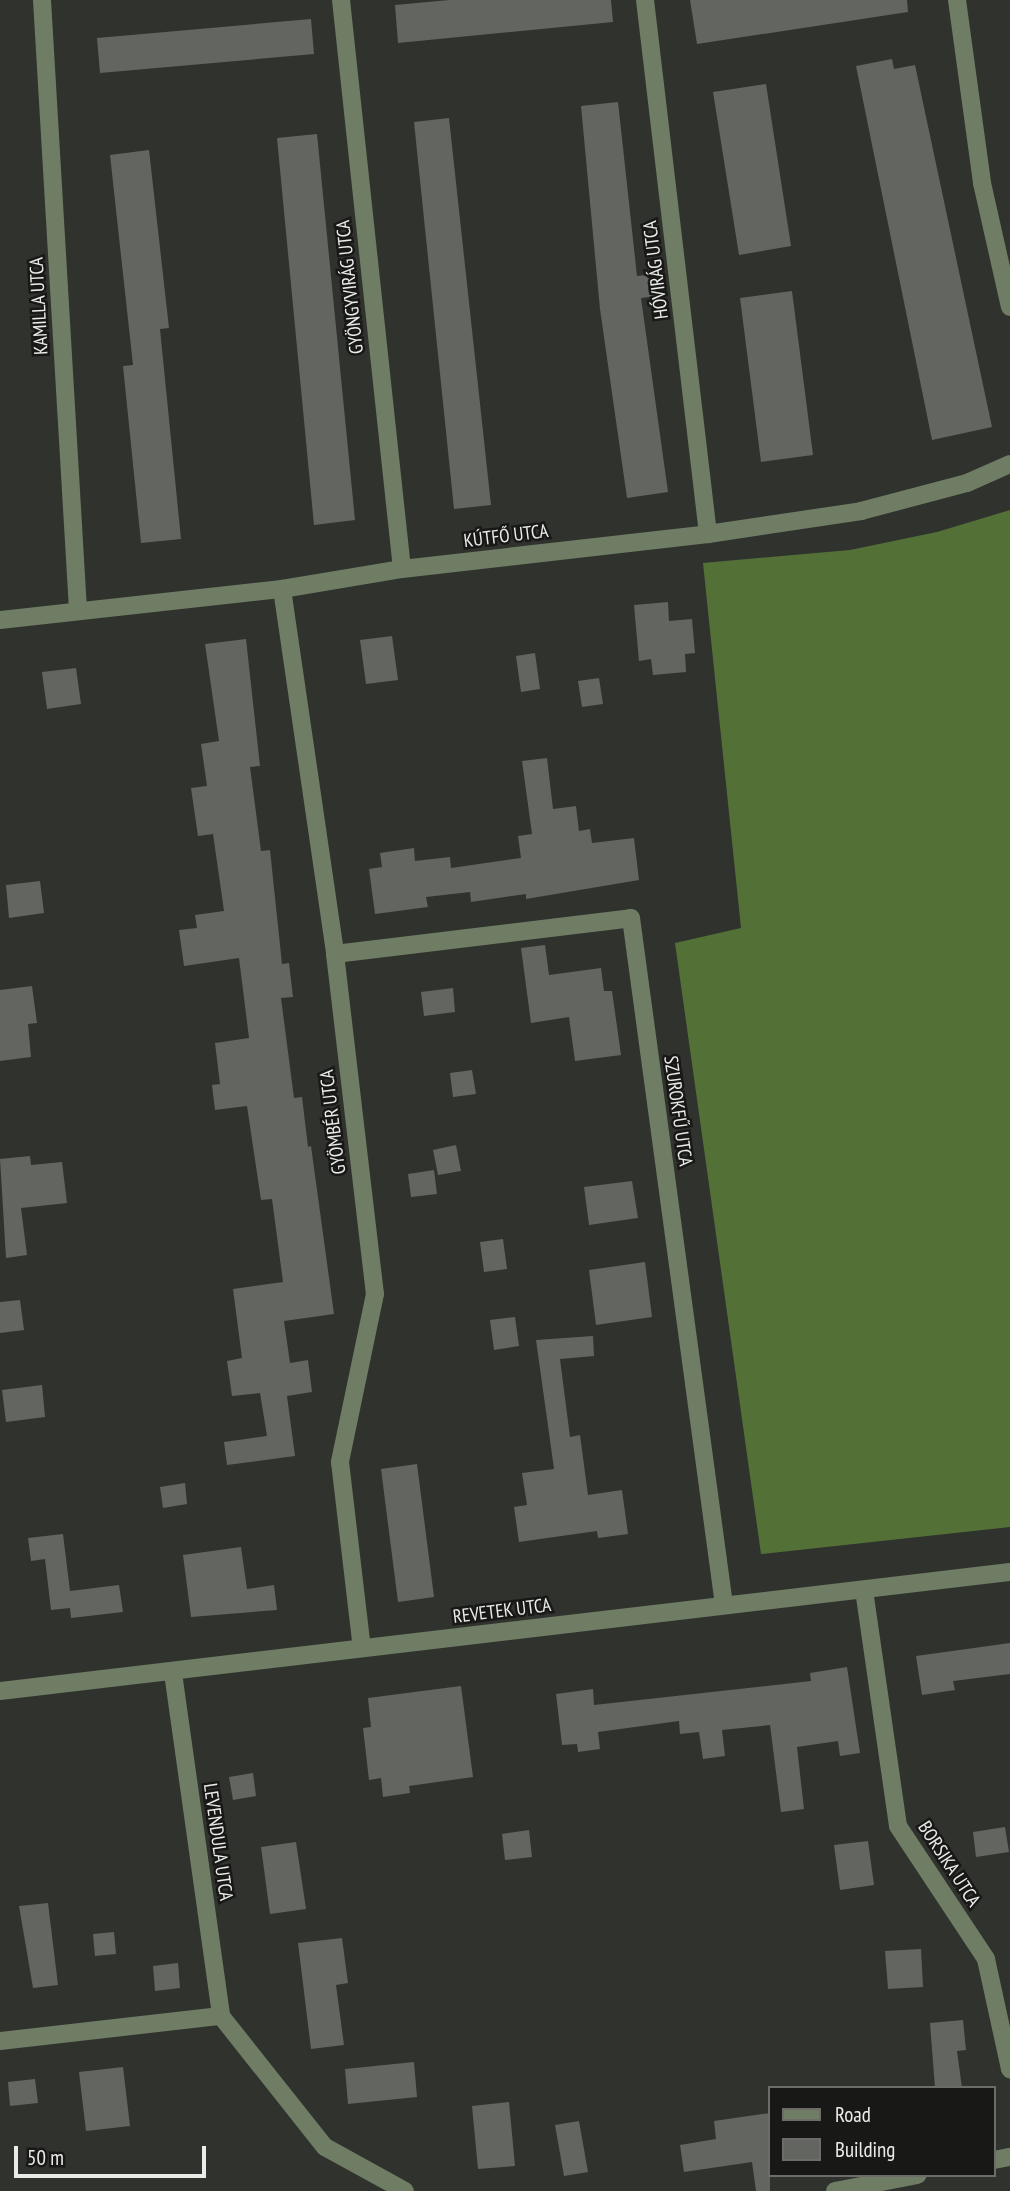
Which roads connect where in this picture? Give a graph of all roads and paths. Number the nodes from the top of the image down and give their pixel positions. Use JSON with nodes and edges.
{"nodes":[{"id":1,"x":42,"y":0,"type":"edge"},
{"id":2,"x":341,"y":0,"type":"edge"},
{"id":3,"x":645,"y":0,"type":"edge"},
{"id":4,"x":957,"y":0,"type":"edge"},
{"id":5,"x":1010,"y":307,"type":"edge"},
{"id":6,"x":1010,"y":464,"type":"edge"},
{"id":7,"x":708,"y":534,"type":"junction"},
{"id":8,"x":401,"y":569,"type":"junction"},
{"id":9,"x":282,"y":590,"type":"junction"},
{"id":10,"x":78,"y":609,"type":"junction"},
{"id":11,"x":0,"y":620,"type":"edge"},
{"id":12,"x":335,"y":954,"type":"junction"},
{"id":13,"x":1010,"y":1572,"type":"edge"},
{"id":14,"x":864,"y":1590,"type":"junction"},
{"id":15,"x":724,"y":1605,"type":"junction"},
{"id":16,"x":362,"y":1647,"type":"junction"},
{"id":17,"x":173,"y":1673,"type":"junction"},
{"id":18,"x":0,"y":1687,"type":"edge"},
{"id":19,"x":221,"y":2016,"type":"junction"},
{"id":20,"x":0,"y":2041,"type":"edge"},
{"id":21,"x":1010,"y":2070,"type":"edge"},
{"id":22,"x":907,"y":2177,"type":"edge"},
{"id":23,"x":405,"y":2191,"type":"edge"},
{"id":24,"x":835,"y":2191,"type":"edge"}],
"edges":[{"from":1,"to":10,"type":"street","name":"KAMILLA UTCA"},
{"from":2,"to":8,"type":"street","name":"GYÖNGYVIRÁG UTCA"},
{"from":3,"to":7,"type":"street","name":"HÓVIRÁG UTCA"},
{"from":4,"to":5,"type":"street"},
{"from":6,"to":7,"type":"street","name":"KÚTFŐ UTCA"},
{"from":7,"to":8,"type":"street","name":"KÚTFŐ UTCA"},
{"from":8,"to":9,"type":"street","name":"KÚTFŐ UTCA"},
{"from":9,"to":10,"type":"street","name":"KÚTFŐ UTCA"},
{"from":9,"to":12,"type":"street","name":"GYÖMBÉR UTCA"},
{"from":10,"to":11,"type":"street","name":"KÚTFŐ UTCA"},
{"from":12,"to":15,"type":"street","name":"SZUROKFŰ UTCA"},
{"from":12,"to":16,"type":"street","name":"GYÖMBÉR UTCA"},
{"from":13,"to":14,"type":"street","name":"REVETEK UTCA"},
{"from":14,"to":15,"type":"street","name":"REVETEK UTCA"},
{"from":14,"to":21,"type":"street","name":"BORSIKA UTCA"},
{"from":15,"to":16,"type":"street","name":"REVETEK UTCA"},
{"from":16,"to":17,"type":"street","name":"REVETEK UTCA"},
{"from":17,"to":18,"type":"street","name":"REVETEK UTCA"},
{"from":17,"to":19,"type":"street","name":"LEVENDULA UTCA"},
{"from":19,"to":20,"type":"street"},
{"from":19,"to":23,"type":"street"},
{"from":22,"to":24,"type":"street"}]}
